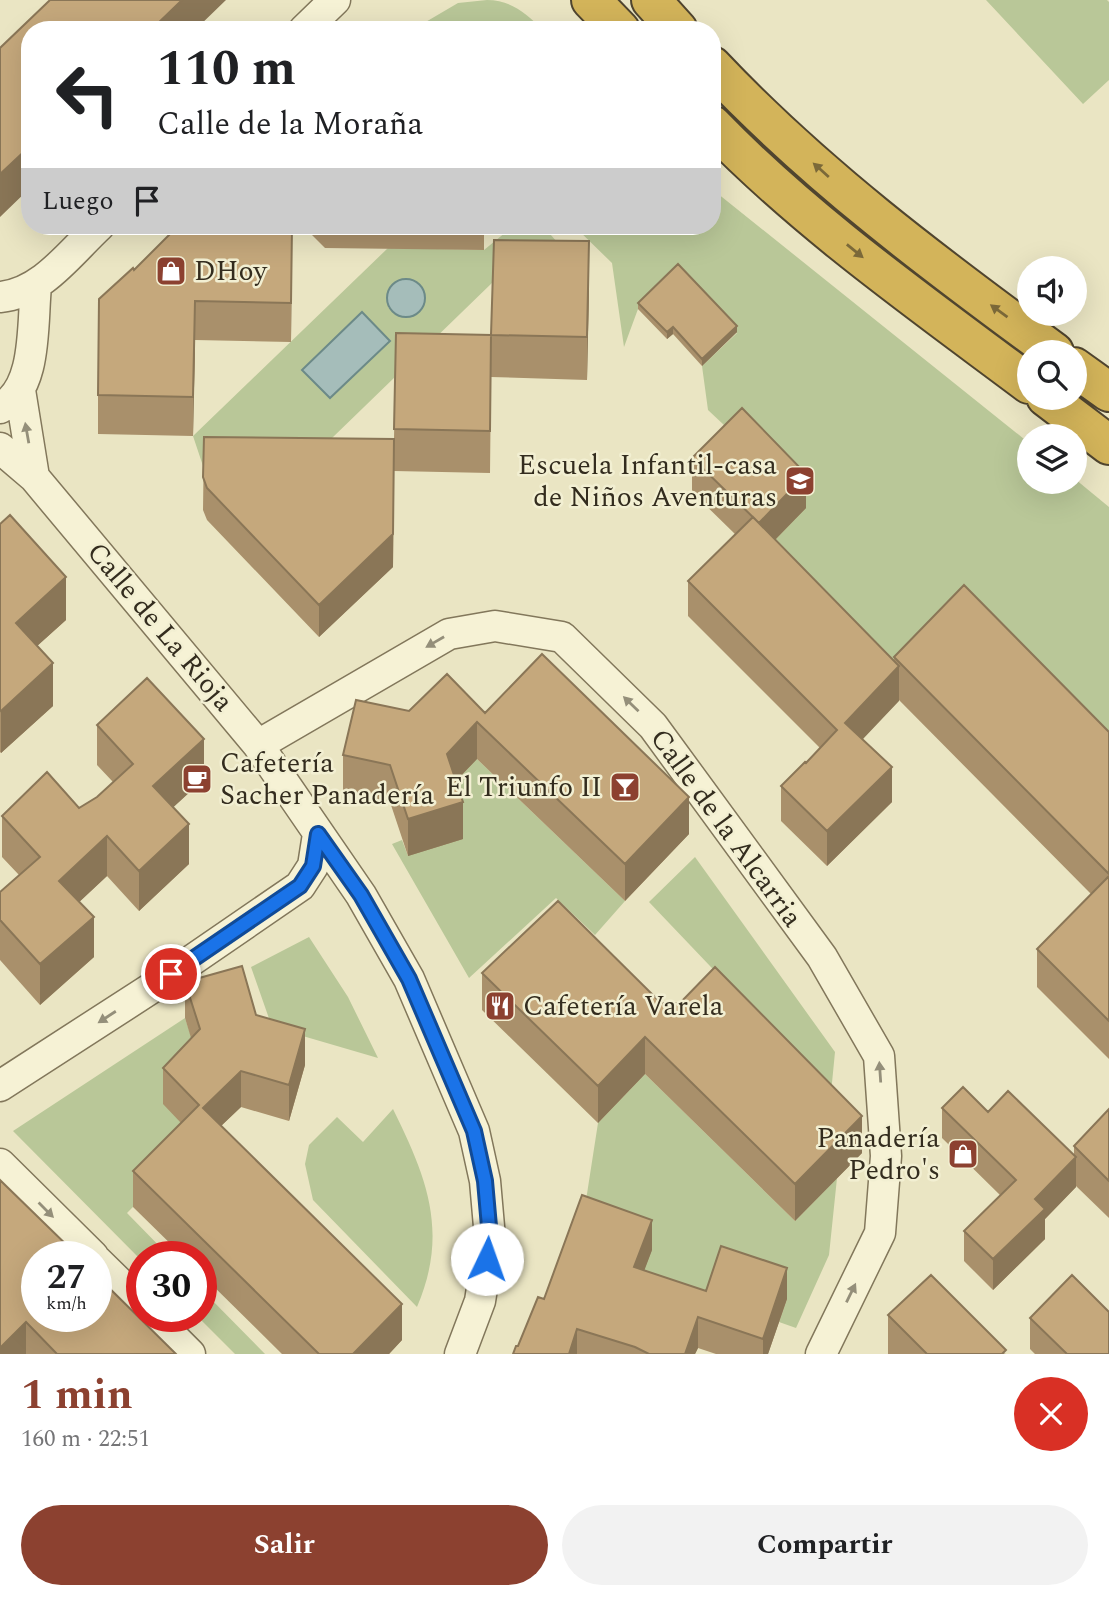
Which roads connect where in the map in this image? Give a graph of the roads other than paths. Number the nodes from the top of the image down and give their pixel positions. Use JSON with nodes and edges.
{"nodes":[{"id":1,"x":335,"y":0,"type":"edge"},
{"id":2,"x":591,"y":0,"type":"edge"},
{"id":3,"x":650,"y":0,"type":"edge"},
{"id":4,"x":313,"y":21,"type":"edge"},
{"id":5,"x":611,"y":21,"type":"edge"},
{"id":6,"x":670,"y":21,"type":"edge"},
{"id":7,"x":721,"y":75,"type":"edge"},
{"id":8,"x":721,"y":133,"type":"edge"},
{"id":9,"x":90,"y":235,"type":"edge"},
{"id":10,"x":36,"y":286,"type":"junction"},
{"id":11,"x":0,"y":297,"type":"edge"},
{"id":12,"x":0,"y":306,"type":"edge"},
{"id":13,"x":1038,"y":340,"type":"edge"},
{"id":14,"x":30,"y":349,"type":"junction"},
{"id":15,"x":1017,"y":375,"type":"edge"},
{"id":16,"x":1087,"y":376,"type":"edge"},
{"id":17,"x":1109,"y":392,"type":"edge"},
{"id":18,"x":10,"y":399,"type":"edge"},
{"id":19,"x":1063,"y":410,"type":"edge"},
{"id":20,"x":1109,"y":445,"type":"edge"},
{"id":21,"x":0,"y":449,"type":"edge"},
{"id":22,"x":34,"y":477,"type":"junction"},
{"id":23,"x":258,"y":745,"type":"junction"},
{"id":24,"x":318,"y":834,"type":"junction"},
{"id":25,"x":0,"y":1086,"type":"edge"},
{"id":26,"x":0,"y":1164,"type":"edge"},
{"id":27,"x":77,"y":1241,"type":"edge"},
{"id":28,"x":112,"y":1276,"type":"edge"},
{"id":29,"x":126,"y":1290,"type":"edge"},
{"id":30,"x":168,"y":1332,"type":"edge"},
{"id":31,"x":190,"y":1354,"type":"edge"},
{"id":32,"x":460,"y":1354,"type":"edge"},
{"id":33,"x":821,"y":1354,"type":"edge"}],
"edges":[{"from":1,"to":4,"type":"street"},
{"from":2,"to":5,"type":"highway"},
{"from":3,"to":6,"type":"highway"},
{"from":13,"to":7,"type":"highway","one_way":true},
{"from":8,"to":15,"type":"highway","one_way":true},
{"from":9,"to":10,"type":"street"},
{"from":10,"to":11,"type":"street"},
{"from":10,"to":14,"type":"street"},
{"from":12,"to":14,"type":"street"},
{"from":14,"to":18,"type":"street"},
{"from":16,"to":17,"type":"highway"},
{"from":22,"to":18,"type":"street","one_way":true},
{"from":19,"to":20,"type":"highway"},
{"from":21,"to":22,"type":"street","name":"Calle de La Rioja"},
{"from":22,"to":23,"type":"street","name":"Calle de La Rioja"},
{"from":23,"to":24,"type":"street","name":"Calle de La Rioja"},
{"from":33,"to":23,"type":"street","name":"Calle de la Alcarria","one_way":true},
{"from":24,"to":25,"type":"street","one_way":true},
{"from":24,"to":32,"type":"street","name":"Calle de La Rioja"},
{"from":26,"to":27,"type":"street","one_way":true},
{"from":28,"to":29,"type":"street"},
{"from":30,"to":31,"type":"street"}]}
